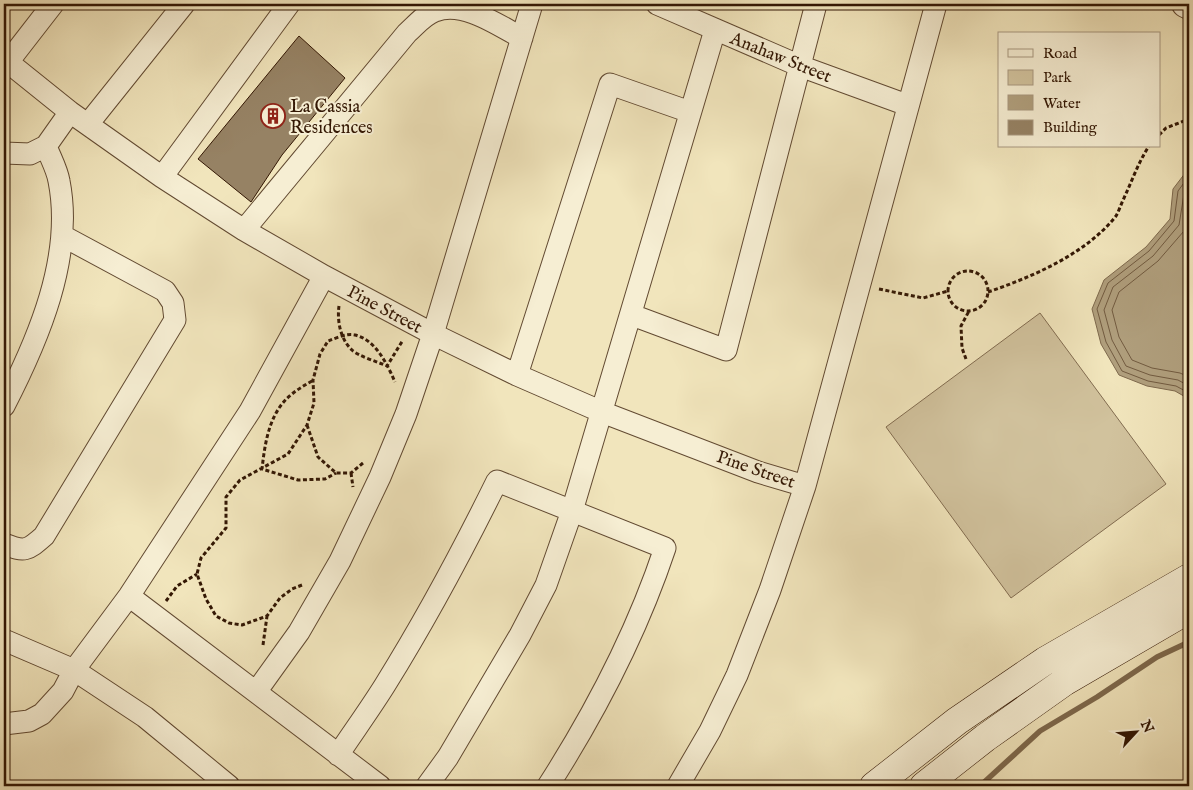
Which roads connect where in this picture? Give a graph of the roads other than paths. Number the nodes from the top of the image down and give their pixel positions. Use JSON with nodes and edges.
{"nodes":[{"id":1,"x":53,"y":4,"type":"edge"},
{"id":2,"x":184,"y":4,"type":"edge"},
{"id":3,"x":289,"y":4,"type":"edge"},
{"id":4,"x":532,"y":4,"type":"edge"},
{"id":5,"x":657,"y":4,"type":"edge"},
{"id":6,"x":816,"y":4,"type":"edge"},
{"id":7,"x":936,"y":4,"type":"edge"},
{"id":8,"x":1185,"y":4,"type":"edge"},
{"id":9,"x":1189,"y":6,"type":"edge"},
{"id":10,"x":715,"y":30,"type":"junction"},
{"id":11,"x":522,"y":38,"type":"junction"},
{"id":12,"x":6,"y":61,"type":"edge"},
{"id":13,"x":800,"y":66,"type":"junction"},
{"id":14,"x":908,"y":105,"type":"junction"},
{"id":15,"x":70,"y":112,"type":"junction"},
{"id":16,"x":690,"y":112,"type":"junction"},
{"id":17,"x":88,"y":124,"type":"junction"},
{"id":18,"x":46,"y":146,"type":"junction"},
{"id":19,"x":4,"y":153,"type":"edge"},
{"id":20,"x":162,"y":177,"type":"junction"},
{"id":21,"x":244,"y":230,"type":"junction"},
{"id":22,"x":63,"y":236,"type":"junction"},
{"id":23,"x":332,"y":281,"type":"junction"},
{"id":24,"x":632,"y":314,"type":"junction"},
{"id":25,"x":433,"y":334,"type":"junction"},
{"id":26,"x":517,"y":375,"type":"junction"},
{"id":27,"x":4,"y":406,"type":"edge"},
{"id":28,"x":602,"y":412,"type":"junction"},
{"id":29,"x":805,"y":486,"type":"junction"},
{"id":30,"x":572,"y":511,"type":"junction"},
{"id":31,"x":4,"y":544,"type":"edge"},
{"id":32,"x":1189,"y":578,"type":"edge"},
{"id":33,"x":129,"y":596,"type":"junction"},
{"id":34,"x":1189,"y":609,"type":"edge"},
{"id":35,"x":4,"y":640,"type":"edge"},
{"id":36,"x":74,"y":670,"type":"junction"},
{"id":37,"x":256,"y":692,"type":"junction"},
{"id":38,"x":4,"y":724,"type":"edge"},
{"id":39,"x":338,"y":754,"type":"junction"},
{"id":40,"x":229,"y":786,"type":"edge"},
{"id":41,"x":380,"y":786,"type":"edge"},
{"id":42,"x":427,"y":786,"type":"edge"},
{"id":43,"x":548,"y":786,"type":"edge"},
{"id":44,"x":678,"y":786,"type":"edge"},
{"id":45,"x":874,"y":786,"type":"edge"},
{"id":46,"x":924,"y":786,"type":"edge"}],
"edges":[{"from":1,"to":12,"type":"street"},
{"from":2,"to":17,"type":"street"},
{"from":3,"to":20,"type":"street"},
{"from":4,"to":11,"type":"street"},
{"from":5,"to":10,"type":"street","name":"Anahaw Street"},
{"from":6,"to":13,"type":"street"},
{"from":7,"to":14,"type":"street"},
{"from":8,"to":9,"type":"street"},
{"from":10,"to":13,"type":"street","name":"Anahaw Street"},
{"from":10,"to":16,"type":"street"},
{"from":11,"to":21,"type":"street"},
{"from":11,"to":25,"type":"street"},
{"from":12,"to":15,"type":"street","name":"Pine Street"},
{"from":13,"to":14,"type":"street","name":"Anahaw Street"},
{"from":13,"to":24,"type":"street"},
{"from":14,"to":29,"type":"street"},
{"from":15,"to":17,"type":"street","name":"Pine Street"},
{"from":15,"to":18,"type":"street"},
{"from":16,"to":24,"type":"street"},
{"from":16,"to":26,"type":"street"},
{"from":17,"to":20,"type":"street","name":"Pine Street"},
{"from":18,"to":19,"type":"street"},
{"from":18,"to":22,"type":"street"},
{"from":20,"to":21,"type":"street","name":"Pine Street"},
{"from":21,"to":23,"type":"street","name":"Pine Street"},
{"from":22,"to":27,"type":"street"},
{"from":22,"to":31,"type":"street"},
{"from":23,"to":25,"type":"street","name":"Pine Street"},
{"from":23,"to":33,"type":"street"},
{"from":24,"to":28,"type":"street"},
{"from":25,"to":26,"type":"street","name":"Pine Street"},
{"from":25,"to":37,"type":"street"},
{"from":26,"to":28,"type":"street","name":"Pine Street"},
{"from":28,"to":29,"type":"street","name":"Pine Street"},
{"from":28,"to":30,"type":"street"},
{"from":29,"to":44,"type":"street"},
{"from":30,"to":39,"type":"street"},
{"from":30,"to":42,"type":"street"},
{"from":30,"to":43,"type":"street"},
{"from":32,"to":45,"type":"main road"},
{"from":33,"to":36,"type":"street"},
{"from":33,"to":37,"type":"street"},
{"from":34,"to":46,"type":"main road"},
{"from":35,"to":36,"type":"street"},
{"from":36,"to":38,"type":"street"},
{"from":36,"to":40,"type":"street"},
{"from":37,"to":39,"type":"street"},
{"from":39,"to":41,"type":"street"}]}
